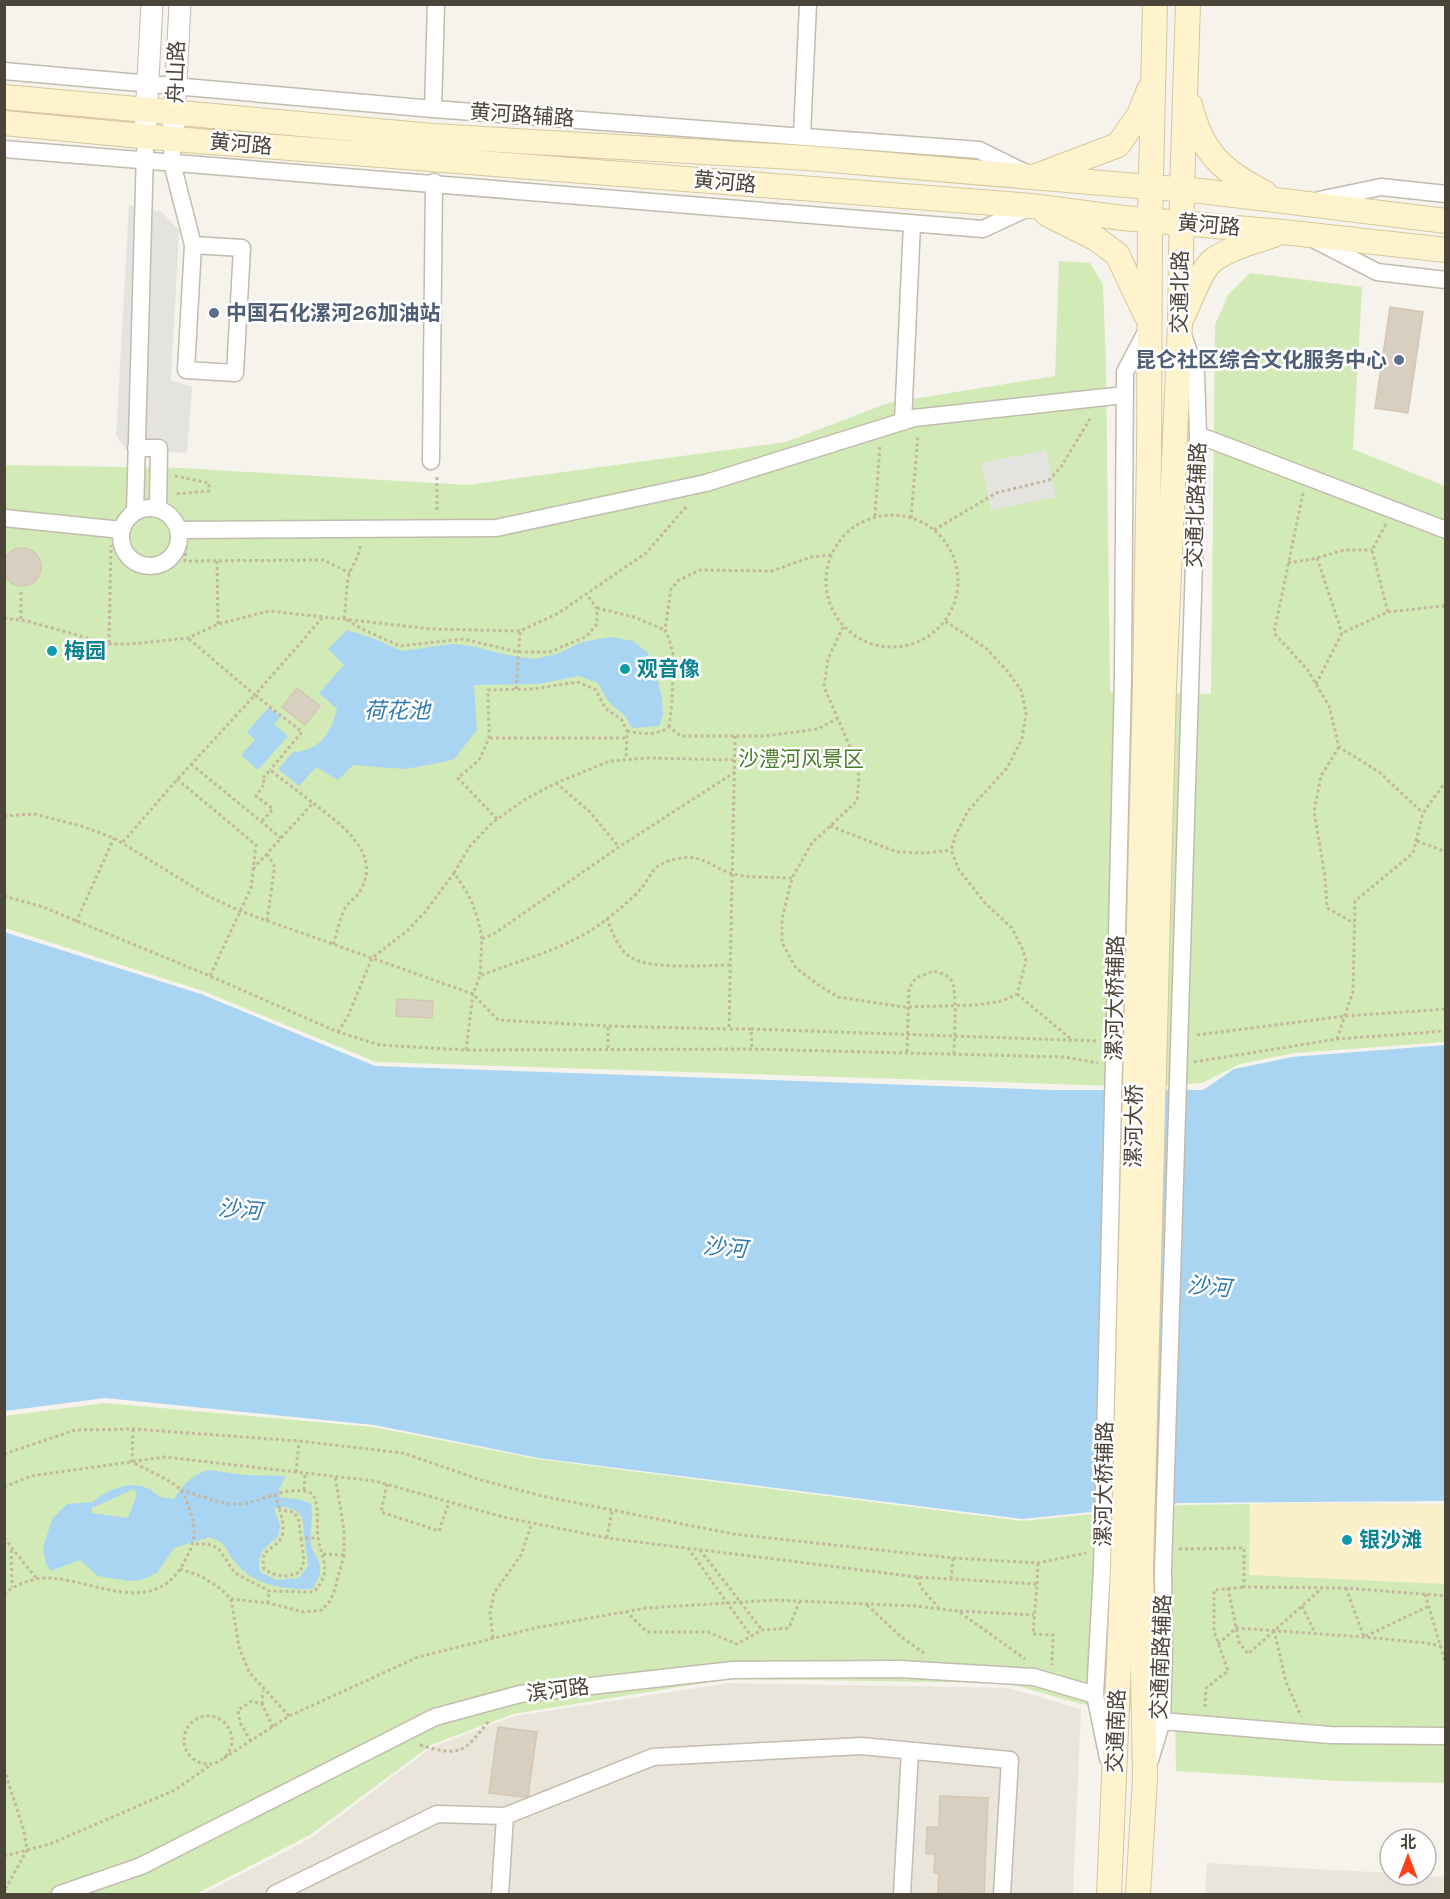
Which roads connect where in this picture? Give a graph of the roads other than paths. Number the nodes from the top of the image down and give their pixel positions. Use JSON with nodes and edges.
{"nodes":[{"id":1,"x":152,"y":4,"type":"edge"},
{"id":2,"x":180,"y":4,"type":"edge"},
{"id":3,"x":436,"y":4,"type":"edge"},
{"id":4,"x":808,"y":4,"type":"edge"},
{"id":5,"x":1155,"y":4,"type":"edge"},
{"id":6,"x":1188,"y":4,"type":"edge"},
{"id":7,"x":4,"y":71,"type":"edge"},
{"id":8,"x":1154,"y":79,"type":"junction"},
{"id":9,"x":148,"y":85,"type":"junction"},
{"id":10,"x":1185,"y":85,"type":"junction"},
{"id":11,"x":176,"y":87,"type":"junction"},
{"id":12,"x":4,"y":97,"type":"edge"},
{"id":13,"x":147,"y":109,"type":"junction"},
{"id":14,"x":433,"y":109,"type":"junction"},
{"id":15,"x":175,"y":112,"type":"junction"},
{"id":16,"x":4,"y":123,"type":"edge"},
{"id":17,"x":145,"y":135,"type":"junction"},
{"id":18,"x":802,"y":135,"type":"junction"},
{"id":19,"x":172,"y":138,"type":"junction"},
{"id":20,"x":4,"y":148,"type":"edge"},
{"id":21,"x":145,"y":161,"type":"junction"},
{"id":22,"x":172,"y":163,"type":"junction"},
{"id":23,"x":1035,"y":177,"type":"junction"},
{"id":24,"x":434,"y":182,"type":"junction"},
{"id":25,"x":1151,"y":187,"type":"junction"},
{"id":26,"x":1182,"y":189,"type":"junction"},
{"id":27,"x":1446,"y":194,"type":"edge"},
{"id":28,"x":1280,"y":201,"type":"junction"},
{"id":29,"x":1304,"y":204,"type":"junction"},
{"id":30,"x":1032,"y":206,"type":"junction"},
{"id":31,"x":1150,"y":220,"type":"junction"},
{"id":32,"x":1446,"y":220,"type":"edge"},
{"id":33,"x":1181,"y":223,"type":"junction"},
{"id":34,"x":912,"y":224,"type":"junction"},
{"id":35,"x":1293,"y":233,"type":"junction"},
{"id":36,"x":193,"y":245,"type":"junction"},
{"id":37,"x":1446,"y":250,"type":"edge"},
{"id":38,"x":1446,"y":280,"type":"edge"},
{"id":39,"x":1150,"y":324,"type":"junction"},
{"id":40,"x":1180,"y":324,"type":"junction"},
{"id":41,"x":1124,"y":395,"type":"junction"},
{"id":42,"x":911,"y":420,"type":"junction"},
{"id":43,"x":1198,"y":435,"type":"junction"},
{"id":44,"x":136,"y":448,"type":"junction"},
{"id":45,"x":431,"y":461,"type":"road end"},
{"id":46,"x":158,"y":502,"type":"junction"},
{"id":47,"x":135,"y":512,"type":"junction"},
{"id":48,"x":4,"y":518,"type":"edge"},
{"id":49,"x":182,"y":530,"type":"junction"},
{"id":50,"x":1446,"y":530,"type":"edge"},
{"id":51,"x":121,"y":535,"type":"junction"},
{"id":52,"x":1144,"y":684,"type":"junction"},
{"id":53,"x":1132,"y":1569,"type":"junction"},
{"id":54,"x":1095,"y":1695,"type":"junction"},
{"id":55,"x":1162,"y":1721,"type":"junction"},
{"id":56,"x":1446,"y":1736,"type":"edge"},
{"id":57,"x":910,"y":1751,"type":"junction"},
{"id":58,"x":1145,"y":1778,"type":"junction"},
{"id":59,"x":1114,"y":1785,"type":"junction"},
{"id":60,"x":505,"y":1816,"type":"junction"},
{"id":61,"x":60,"y":1894,"type":"edge"},
{"id":62,"x":276,"y":1894,"type":"edge"},
{"id":63,"x":500,"y":1894,"type":"edge"},
{"id":64,"x":902,"y":1894,"type":"edge"},
{"id":65,"x":1002,"y":1894,"type":"edge"},
{"id":66,"x":1109,"y":1894,"type":"edge"},
{"id":67,"x":1138,"y":1894,"type":"edge"}],
"edges":[{"from":1,"to":9,"type":"street","name":"舟山路"},
{"from":2,"to":11,"type":"street","name":"舟山路"},
{"from":3,"to":14,"type":"street"},
{"from":4,"to":18,"type":"street"},
{"from":5,"to":8,"type":"main road","name":"交通北路"},
{"from":6,"to":10,"type":"main road","name":"交通北路"},
{"from":7,"to":9,"type":"street","name":"黄河路辅路"},
{"from":8,"to":23,"type":"main road"},
{"from":8,"to":25,"type":"main road","name":"交通北路"},
{"from":9,"to":11,"type":"street","name":"黄河路辅路"},
{"from":9,"to":13,"type":"street","name":"舟山路"},
{"from":10,"to":26,"type":"main road","name":"交通北路"},
{"from":10,"to":28,"type":"main road"},
{"from":11,"to":14,"type":"street","name":"黄河路辅路"},
{"from":11,"to":15,"type":"street","name":"舟山路"},
{"from":12,"to":13,"type":"main road","name":"黄河路"},
{"from":13,"to":15,"type":"main road","name":"黄河路"},
{"from":13,"to":17,"type":"street","name":"舟山路"},
{"from":14,"to":18,"type":"street","name":"黄河路辅路"},
{"from":15,"to":19,"type":"street","name":"舟山路"},
{"from":15,"to":23,"type":"main road","name":"黄河路"},
{"from":16,"to":17,"type":"main road","name":"黄河路"},
{"from":17,"to":19,"type":"main road","name":"黄河路"},
{"from":17,"to":21,"type":"street"},
{"from":18,"to":23,"type":"street","name":"黄河路辅路"},
{"from":19,"to":22,"type":"street"},
{"from":19,"to":30,"type":"main road","name":"黄河路"},
{"from":20,"to":21,"type":"street"},
{"from":21,"to":22,"type":"street"},
{"from":21,"to":44,"type":"street"},
{"from":22,"to":24,"type":"street"},
{"from":22,"to":36,"type":"street"},
{"from":23,"to":25,"type":"main road","name":"黄河路"},
{"from":24,"to":34,"type":"street"},
{"from":24,"to":45,"type":"street"},
{"from":25,"to":26,"type":"main road","name":"黄河路"},
{"from":25,"to":31,"type":"main road","name":"交通北路"},
{"from":26,"to":28,"type":"main road","name":"黄河路"},
{"from":26,"to":33,"type":"main road","name":"交通北路"},
{"from":27,"to":29,"type":"street"},
{"from":28,"to":29,"type":"main road","name":"黄河路"},
{"from":29,"to":32,"type":"main road","name":"黄河路"},
{"from":30,"to":31,"type":"main road","name":"黄河路"},
{"from":30,"to":34,"type":"street"},
{"from":30,"to":39,"type":"main road"},
{"from":31,"to":33,"type":"main road","name":"黄河路"},
{"from":31,"to":39,"type":"main road","name":"交通北路"},
{"from":33,"to":35,"type":"main road","name":"黄河路"},
{"from":33,"to":40,"type":"main road","name":"交通北路"},
{"from":34,"to":42,"type":"street"},
{"from":35,"to":37,"type":"main road","name":"黄河路"},
{"from":35,"to":38,"type":"street"},
{"from":35,"to":40,"type":"main road"},
{"from":36,"to":36,"type":"street"},
{"from":39,"to":41,"type":"street"},
{"from":39,"to":52,"type":"main road","name":"交通北路"},
{"from":40,"to":43,"type":"street","name":"交通北路辅路"},
{"from":40,"to":52,"type":"main road","name":"交通北路"},
{"from":41,"to":42,"type":"street"},
{"from":41,"to":52,"type":"street"},
{"from":42,"to":49,"type":"street"},
{"from":43,"to":50,"type":"street"},
{"from":43,"to":53,"type":"street","name":"交通北路辅路","bridge":true},
{"from":44,"to":46,"type":"street"},
{"from":44,"to":47,"type":"street"},
{"from":46,"to":47,"type":"street"},
{"from":46,"to":49,"type":"street"},
{"from":47,"to":51,"type":"street"},
{"from":48,"to":51,"type":"street"},
{"from":49,"to":51,"type":"street"},
{"from":52,"to":53,"type":"main road","name":"漯河大桥","bridge":true},
{"from":53,"to":54,"type":"street"},
{"from":53,"to":55,"type":"street","name":"交通南路辅路"},
{"from":53,"to":58,"type":"main road","name":"交通南路"},
{"from":53,"to":59,"type":"main road","name":"交通南路"},
{"from":54,"to":59,"type":"street"},
{"from":54,"to":61,"type":"street","name":"滨河路"},
{"from":55,"to":56,"type":"street"},
{"from":55,"to":58,"type":"street","name":"交通南路辅路"},
{"from":57,"to":60,"type":"street"},
{"from":57,"to":64,"type":"street"},
{"from":57,"to":65,"type":"street"},
{"from":58,"to":67,"type":"main road","name":"交通南路"},
{"from":59,"to":66,"type":"main road","name":"交通南路"},
{"from":60,"to":62,"type":"street"},
{"from":60,"to":63,"type":"street"}]}
